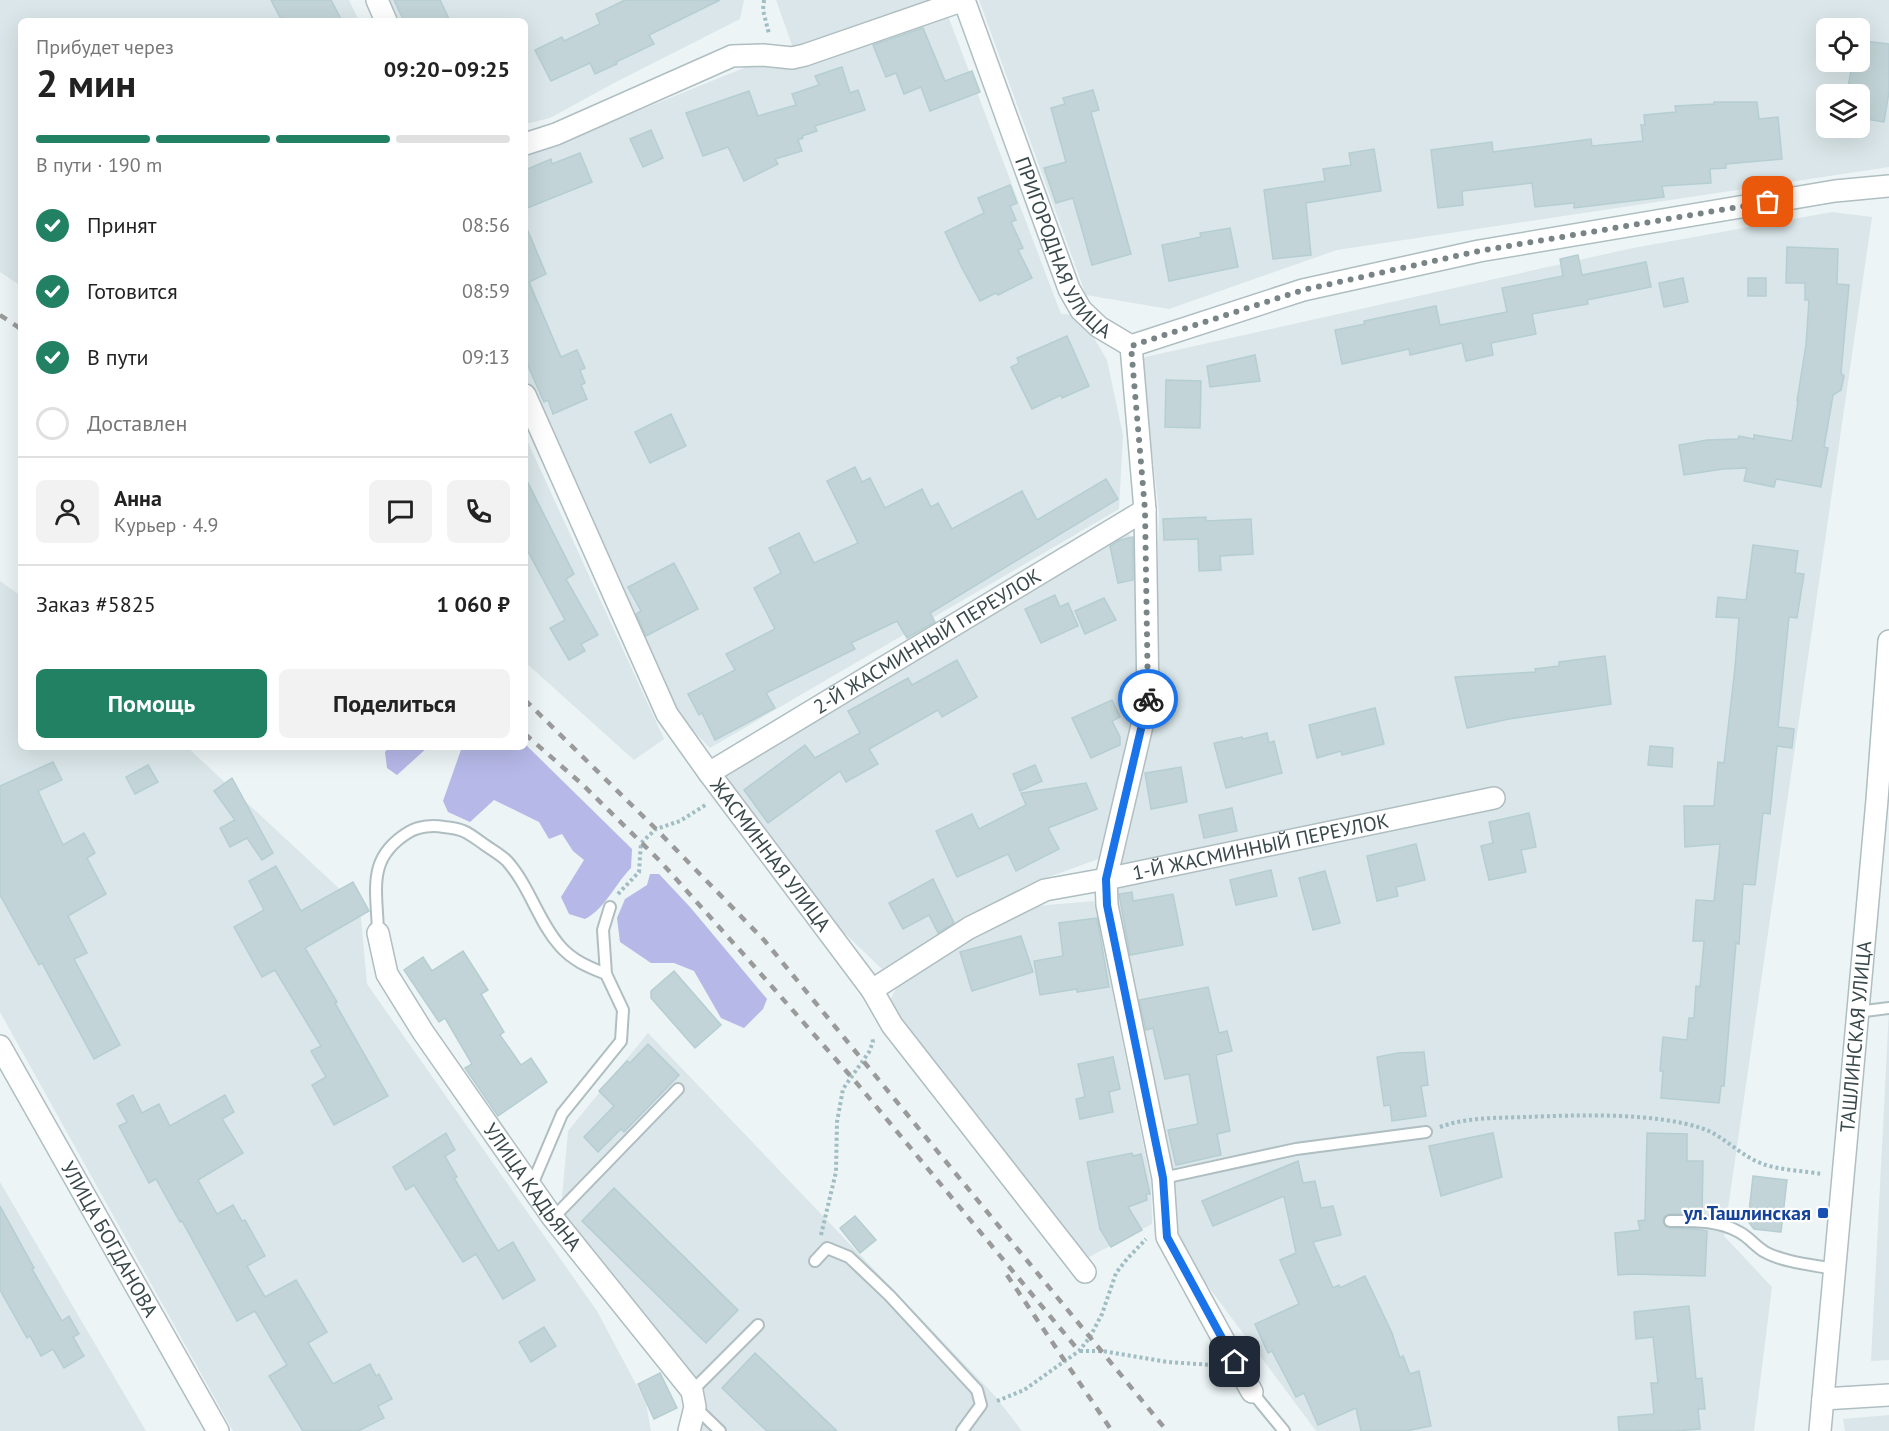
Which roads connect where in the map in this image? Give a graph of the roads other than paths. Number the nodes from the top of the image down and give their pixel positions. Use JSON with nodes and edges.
{"nodes":[{"id":1,"x":377,"y":0,"type":"edge"},
{"id":2,"x":964,"y":0,"type":"edge"},
{"id":3,"x":385,"y":18,"type":"edge"},
{"id":4,"x":528,"y":143,"type":"edge"},
{"id":5,"x":1889,"y":186,"type":"edge"},
{"id":6,"x":1131,"y":346,"type":"junction"},
{"id":7,"x":528,"y":402,"type":"edge"},
{"id":8,"x":1145,"y":510,"type":"junction"},
{"id":9,"x":1889,"y":641,"type":"edge"},
{"id":10,"x":715,"y":782,"type":"junction"},
{"id":11,"x":1494,"y":798,"type":"dead end"},
{"id":12,"x":1882,"y":808,"type":"edge"},
{"id":13,"x":1106,"y":879,"type":"junction"},
{"id":14,"x":610,"y":907,"type":"road end"},
{"id":15,"x":378,"y":933,"type":"joint"},
{"id":16,"x":606,"y":974,"type":"junction"},
{"id":17,"x":872,"y":990,"type":"junction"},
{"id":18,"x":1889,"y":1008,"type":"edge"},
{"id":19,"x":1857,"y":1012,"type":"junction"},
{"id":20,"x":0,"y":1046,"type":"edge"},
{"id":21,"x":678,"y":1089,"type":"dead end"},
{"id":22,"x":1425,"y":1132,"type":"road end"},
{"id":23,"x":1163,"y":1178,"type":"junction"},
{"id":24,"x":531,"y":1187,"type":"junction"},
{"id":25,"x":553,"y":1218,"type":"junction"},
{"id":26,"x":1670,"y":1221,"type":"dead end"},
{"id":27,"x":815,"y":1261,"type":"road end"},
{"id":28,"x":1834,"y":1269,"type":"junction"},
{"id":29,"x":1085,"y":1272,"type":"dead end"},
{"id":30,"x":758,"y":1325,"type":"dead end"},
{"id":31,"x":1252,"y":1392,"type":"joint"},
{"id":32,"x":1889,"y":1395,"type":"edge"},
{"id":33,"x":693,"y":1399,"type":"junction"},
{"id":34,"x":1823,"y":1400,"type":"junction"},
{"id":35,"x":218,"y":1431,"type":"edge"},
{"id":36,"x":689,"y":1431,"type":"edge"},
{"id":37,"x":720,"y":1431,"type":"edge"},
{"id":38,"x":962,"y":1431,"type":"edge"},
{"id":39,"x":1284,"y":1431,"type":"edge"},
{"id":40,"x":1820,"y":1431,"type":"edge"}],
"edges":[{"from":1,"to":3,"type":"street"},
{"from":2,"to":4,"type":"street"},
{"from":2,"to":6,"type":"street","name":"ПРИГОРОДНАЯ УЛИЦА"},
{"from":5,"to":6,"type":"street"},
{"from":6,"to":8,"type":"street","name":"ПРИГОРОДНАЯ УЛИЦА"},
{"from":7,"to":10,"type":"street","name":"ЖАСМИННАЯ УЛИЦА"},
{"from":8,"to":10,"type":"street","name":"2-Й ЖАСМИННЫЙ ПЕРЕУЛОК"},
{"from":8,"to":13,"type":"street","name":"ПРИГОРОДНАЯ УЛИЦА"},
{"from":9,"to":12,"type":"street","name":"ТАШЛИНСКАЯ УЛИЦА"},
{"from":10,"to":17,"type":"street","name":"ЖАСМИННАЯ УЛИЦА"},
{"from":11,"to":13,"type":"street","name":"1-Й ЖАСМИННЫЙ ПЕРЕУЛОК"},
{"from":12,"to":19,"type":"street","name":"ТАШЛИНСКАЯ УЛИЦА"},
{"from":13,"to":17,"type":"street","name":"1-Й ЖАСМИННЫЙ ПЕРЕУЛОК"},
{"from":13,"to":23,"type":"street","name":"ПРИГОРОДНАЯ УЛИЦА"},
{"from":14,"to":16,"type":"lane"},
{"from":15,"to":16,"type":"lane"},
{"from":15,"to":24,"type":"street","name":"УЛИЦА КАДЬЯНА"},
{"from":16,"to":24,"type":"lane"},
{"from":17,"to":29,"type":"street","name":"ЖАСМИННАЯ УЛИЦА"},
{"from":18,"to":19,"type":"lane"},
{"from":19,"to":28,"type":"street","name":"ТАШЛИНСКАЯ УЛИЦА"},
{"from":20,"to":35,"type":"street","name":"УЛИЦА БОГДАНОВА"},
{"from":21,"to":25,"type":"lane"},
{"from":22,"to":23,"type":"lane"},
{"from":23,"to":31,"type":"street","name":"ПРИГОРОДНАЯ УЛИЦА"},
{"from":24,"to":25,"type":"street","name":"УЛИЦА КАДЬЯНА"},
{"from":25,"to":33,"type":"street","name":"УЛИЦА КАДЬЯНА"},
{"from":26,"to":28,"type":"lane"},
{"from":27,"to":38,"type":"lane"},
{"from":28,"to":34,"type":"street","name":"ТАШЛИНСКАЯ УЛИЦА"},
{"from":30,"to":33,"type":"lane"},
{"from":31,"to":39,"type":"lane"},
{"from":32,"to":34,"type":"street"},
{"from":33,"to":36,"type":"street"},
{"from":33,"to":37,"type":"lane"},
{"from":34,"to":40,"type":"street","name":"ТАШЛИНСКАЯ УЛИЦА"}]}
